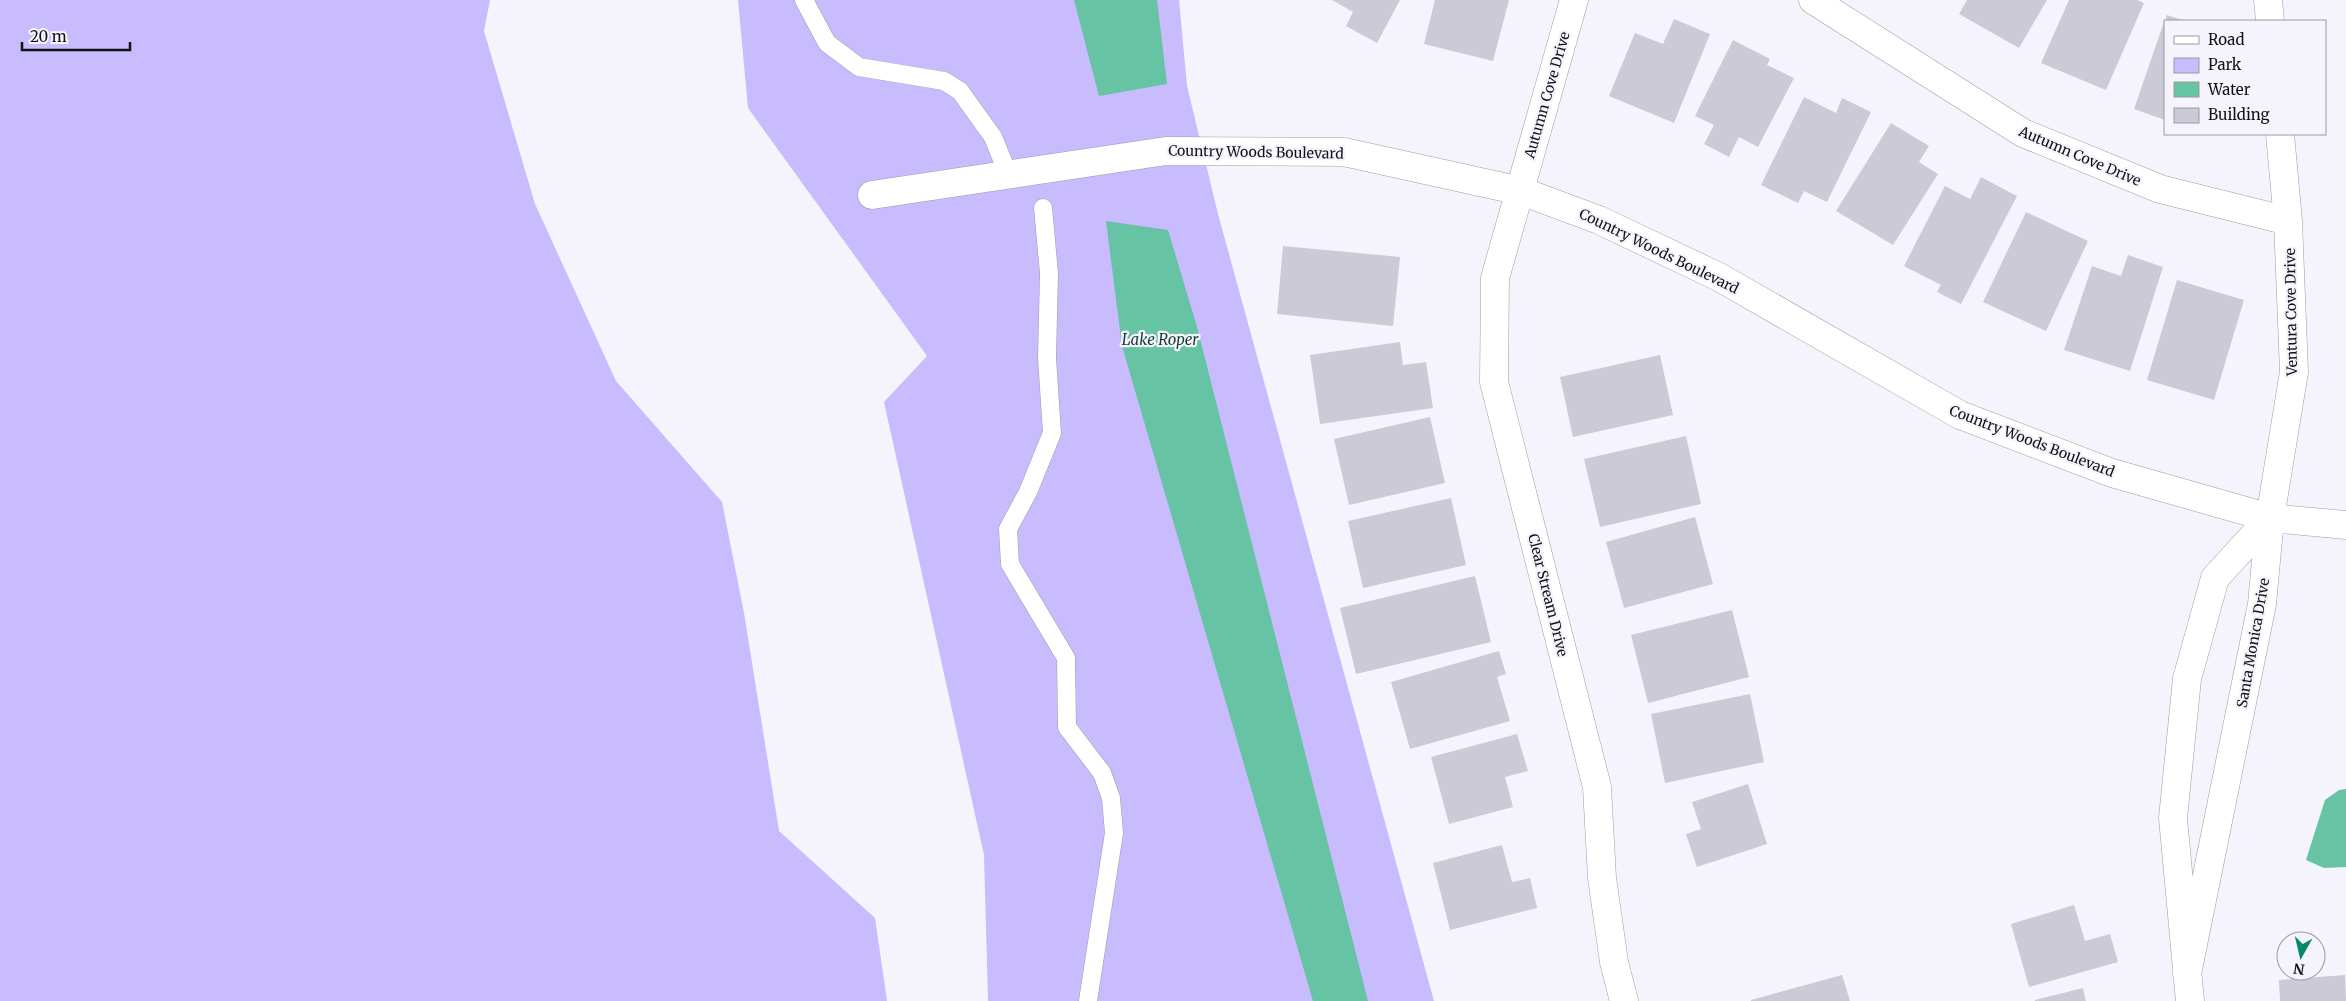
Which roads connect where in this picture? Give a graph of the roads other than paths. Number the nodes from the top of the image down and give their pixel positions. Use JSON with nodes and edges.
{"nodes":[{"id":1,"x":804,"y":0,"type":"edge"},
{"id":2,"x":1574,"y":0,"type":"edge"},
{"id":3,"x":1813,"y":0,"type":"edge"},
{"id":4,"x":2268,"y":0,"type":"edge"},
{"id":5,"x":2270,"y":20,"type":"edge"},
{"id":6,"x":2280,"y":135,"type":"edge"},
{"id":7,"x":1008,"y":174,"type":"junction"},
{"id":8,"x":1521,"y":190,"type":"junction"},
{"id":9,"x":872,"y":194,"type":"dead end"},
{"id":10,"x":1043,"y":208,"type":"dead end"},
{"id":11,"x":2288,"y":221,"type":"junction"},
{"id":12,"x":2270,"y":518,"type":"junction"},
{"id":13,"x":2346,"y":525,"type":"edge"},
{"id":14,"x":2187,"y":974,"type":"junction"},
{"id":15,"x":1088,"y":1001,"type":"edge"},
{"id":16,"x":1624,"y":1001,"type":"edge"},
{"id":17,"x":2190,"y":1001,"type":"edge"}],
"edges":[{"from":1,"to":7,"type":"lane"},
{"from":2,"to":8,"type":"street","name":"Autumn Cove Drive"},
{"from":3,"to":11,"type":"street","name":"Autumn Cove Drive"},
{"from":4,"to":5,"type":"street"},
{"from":6,"to":11,"type":"street","name":"Ventura Cove Drive"},
{"from":7,"to":8,"type":"street","name":"Country Woods Boulevard"},
{"from":7,"to":9,"type":"street","name":"Country Woods Boulevard"},
{"from":8,"to":12,"type":"street","name":"Country Woods Boulevard"},
{"from":8,"to":16,"type":"street","name":"Clear Stream Drive"},
{"from":10,"to":15,"type":"lane"},
{"from":11,"to":12,"type":"street","name":"Ventura Cove Drive"},
{"from":12,"to":13,"type":"street","name":"Country Woods Boulevard"},
{"from":12,"to":14,"type":"street","name":"Santa Monica Drive"},
{"from":12,"to":14,"type":"street","name":"Santa Monica Drive"},
{"from":14,"to":17,"type":"street","name":"Santa Monica Drive"}]}
